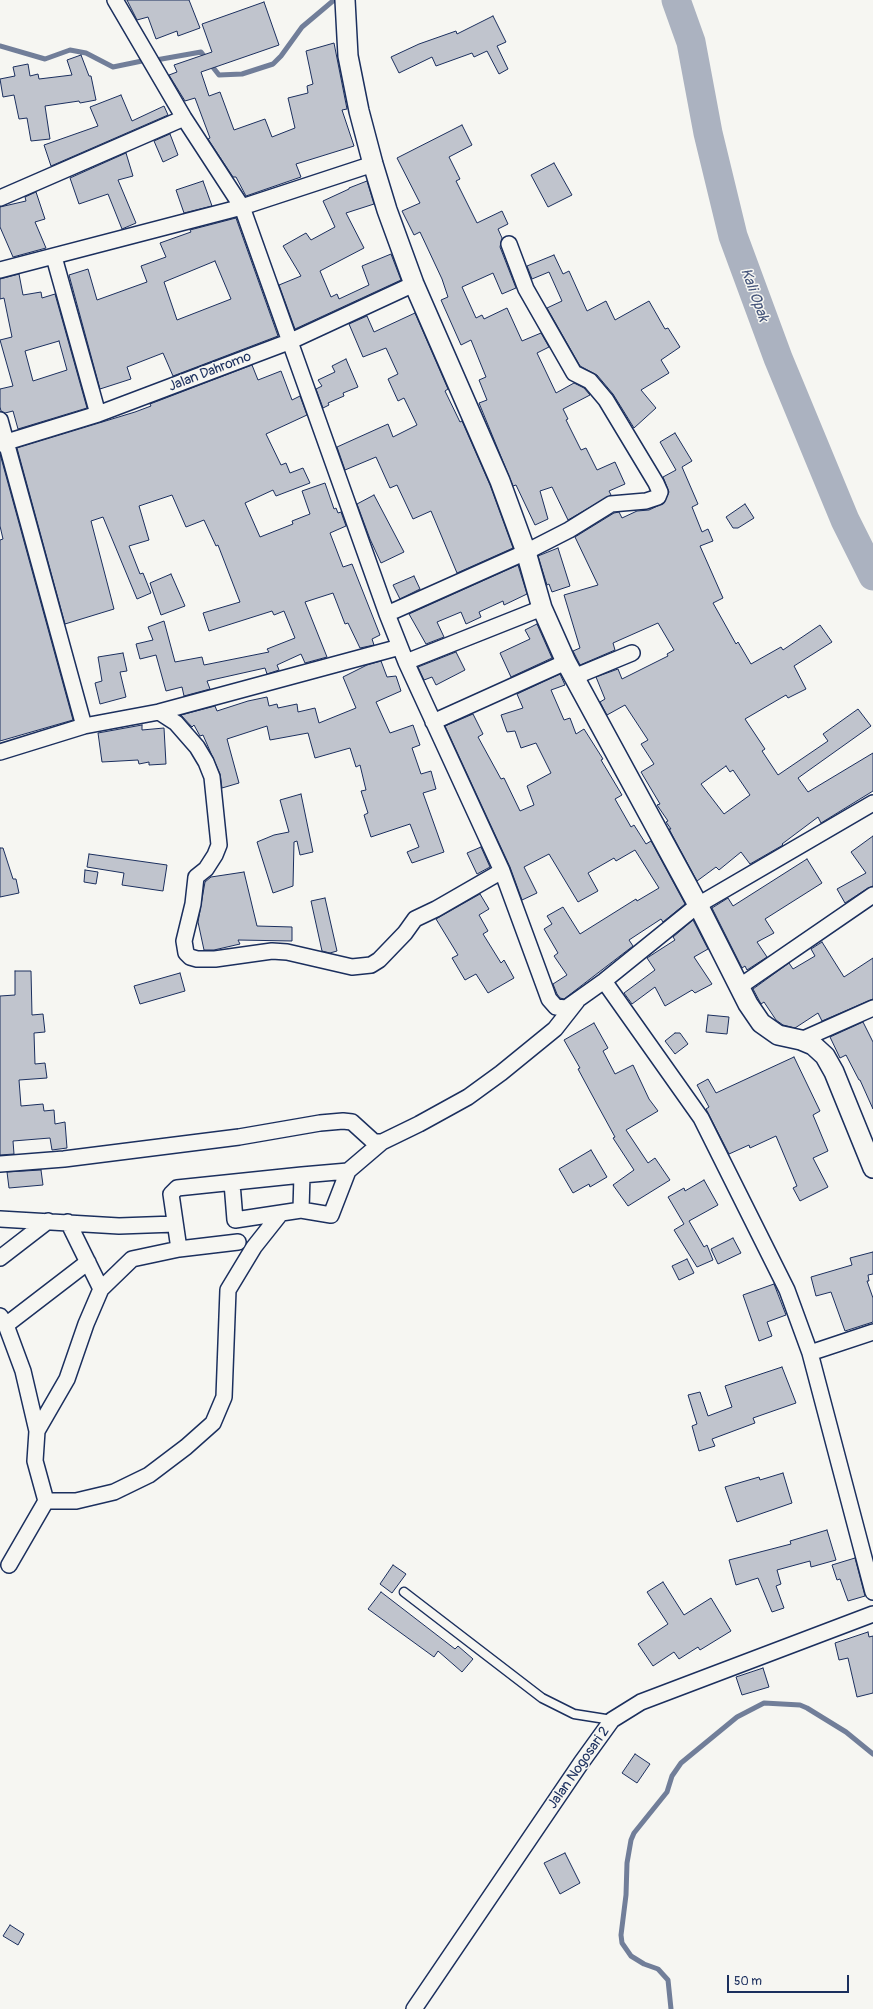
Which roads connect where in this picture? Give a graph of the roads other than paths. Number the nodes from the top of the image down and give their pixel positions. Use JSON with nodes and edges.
{"nodes":[{"id":1,"x":115,"y":0,"type":"edge"},
{"id":2,"x":345,"y":0,"type":"edge"},
{"id":3,"x":184,"y":118,"type":"junction"},
{"id":4,"x":373,"y":164,"type":"junction"},
{"id":5,"x":0,"y":198,"type":"edge"},
{"id":6,"x":242,"y":207,"type":"junction"},
{"id":7,"x":509,"y":244,"type":"dead end"},
{"id":8,"x":54,"y":257,"type":"junction"},
{"id":9,"x":0,"y":270,"type":"edge"},
{"id":10,"x":414,"y":284,"type":"junction"},
{"id":11,"x":291,"y":341,"type":"junction"},
{"id":12,"x":98,"y":414,"type":"junction"},
{"id":13,"x":0,"y":420,"type":"edge"},
{"id":14,"x":3,"y":443,"type":"edge"},
{"id":15,"x":526,"y":552,"type":"junction"},
{"id":16,"x":542,"y":608,"type":"junction"},
{"id":17,"x":386,"y":614,"type":"junction"},
{"id":18,"x":400,"y":647,"type":"junction"},
{"id":19,"x":632,"y":653,"type":"dead end"},
{"id":20,"x":406,"y":662,"type":"junction"},
{"id":21,"x":570,"y":669,"type":"junction"},
{"id":22,"x":159,"y":712,"type":"junction"},
{"id":23,"x":433,"y":722,"type":"junction"},
{"id":24,"x":84,"y":726,"type":"junction"},
{"id":25,"x":0,"y":752,"type":"edge"},
{"id":26,"x":873,"y":803,"type":"edge"},
{"id":27,"x":502,"y":871,"type":"junction"},
{"id":28,"x":873,"y":895,"type":"edge"},
{"id":29,"x":698,"y":905,"type":"junction"},
{"id":30,"x":604,"y":982,"type":"junction"},
{"id":31,"x":739,"y":987,"type":"junction"},
{"id":32,"x":578,"y":999,"type":"junction"},
{"id":33,"x":873,"y":1008,"type":"edge"},
{"id":34,"x":801,"y":1040,"type":"junction"},
{"id":35,"x":382,"y":1142,"type":"junction"},
{"id":36,"x":0,"y":1164,"type":"edge"},
{"id":37,"x":873,"y":1168,"type":"edge"},
{"id":38,"x":348,"y":1171,"type":"junction"},
{"id":39,"x":302,"y":1175,"type":"junction"},
{"id":40,"x":232,"y":1183,"type":"junction"},
{"id":41,"x":301,"y":1210,"type":"junction"},
{"id":42,"x":281,"y":1213,"type":"junction"},
{"id":43,"x":0,"y":1219,"type":"edge"},
{"id":44,"x":23,"y":1220,"type":"junction"},
{"id":45,"x":235,"y":1220,"type":"junction"},
{"id":46,"x":48,"y":1221,"type":"junction"},
{"id":47,"x":68,"y":1222,"type":"junction"},
{"id":48,"x":174,"y":1224,"type":"junction"},
{"id":49,"x":32,"y":1233,"type":"junction"},
{"id":50,"x":238,"y":1242,"type":"junction"},
{"id":51,"x":179,"y":1249,"type":"junction"},
{"id":52,"x":0,"y":1258,"type":"edge"},
{"id":53,"x":88,"y":1262,"type":"junction"},
{"id":54,"x":242,"y":1267,"type":"junction"},
{"id":55,"x":102,"y":1289,"type":"junction"},
{"id":56,"x":3,"y":1320,"type":"edge"},
{"id":57,"x":873,"y":1332,"type":"edge"},
{"id":58,"x":810,"y":1353,"type":"junction"},
{"id":59,"x":38,"y":1431,"type":"junction"},
{"id":60,"x":46,"y":1501,"type":"junction"},
{"id":61,"x":9,"y":1565,"type":"dead end"},
{"id":62,"x":404,"y":1592,"type":"dead end"},
{"id":63,"x":873,"y":1592,"type":"edge"},
{"id":64,"x":873,"y":1614,"type":"edge"},
{"id":65,"x":612,"y":1720,"type":"junction"},
{"id":66,"x":414,"y":2009,"type":"edge"}],
"edges":[{"from":1,"to":3,"type":"street"},
{"from":2,"to":4,"type":"street"},
{"from":3,"to":5,"type":"street"},
{"from":3,"to":6,"type":"street"},
{"from":4,"to":6,"type":"street"},
{"from":4,"to":10,"type":"street"},
{"from":6,"to":8,"type":"street"},
{"from":6,"to":11,"type":"street"},
{"from":7,"to":15,"type":"street"},
{"from":8,"to":9,"type":"street"},
{"from":8,"to":12,"type":"street"},
{"from":10,"to":11,"type":"street","name":"Jalan Dahromo"},
{"from":10,"to":15,"type":"street"},
{"from":11,"to":12,"type":"street","name":"Jalan Dahromo"},
{"from":11,"to":17,"type":"street"},
{"from":12,"to":14,"type":"street","name":"Jalan Dahromo"},
{"from":13,"to":14,"type":"street"},
{"from":14,"to":24,"type":"street"},
{"from":15,"to":16,"type":"street"},
{"from":15,"to":17,"type":"street"},
{"from":16,"to":20,"type":"street"},
{"from":16,"to":21,"type":"street"},
{"from":17,"to":18,"type":"street"},
{"from":18,"to":20,"type":"street"},
{"from":18,"to":22,"type":"street"},
{"from":19,"to":21,"type":"street"},
{"from":20,"to":23,"type":"street"},
{"from":21,"to":23,"type":"street"},
{"from":21,"to":29,"type":"street"},
{"from":22,"to":24,"type":"street"},
{"from":22,"to":27,"type":"street"},
{"from":23,"to":27,"type":"street"},
{"from":24,"to":25,"type":"street"},
{"from":26,"to":29,"type":"street"},
{"from":27,"to":32,"type":"street"},
{"from":28,"to":31,"type":"street"},
{"from":29,"to":30,"type":"street"},
{"from":29,"to":31,"type":"street"},
{"from":30,"to":32,"type":"street"},
{"from":30,"to":58,"type":"street"},
{"from":31,"to":34,"type":"street"},
{"from":32,"to":35,"type":"street"},
{"from":33,"to":34,"type":"street"},
{"from":34,"to":37,"type":"street"},
{"from":35,"to":36,"type":"street"},
{"from":35,"to":38,"type":"street"},
{"from":38,"to":39,"type":"street"},
{"from":38,"to":41,"type":"street"},
{"from":39,"to":40,"type":"street"},
{"from":39,"to":41,"type":"street"},
{"from":40,"to":45,"type":"street"},
{"from":40,"to":48,"type":"street"},
{"from":41,"to":42,"type":"street"},
{"from":42,"to":45,"type":"street"},
{"from":42,"to":54,"type":"street"},
{"from":43,"to":44,"type":"street"},
{"from":44,"to":46,"type":"street"},
{"from":44,"to":49,"type":"street"},
{"from":45,"to":50,"type":"street"},
{"from":46,"to":47,"type":"street"},
{"from":46,"to":49,"type":"street"},
{"from":47,"to":48,"type":"street"},
{"from":47,"to":53,"type":"street"},
{"from":48,"to":51,"type":"street"},
{"from":49,"to":52,"type":"street"},
{"from":50,"to":51,"type":"street"},
{"from":50,"to":54,"type":"street"},
{"from":51,"to":55,"type":"street"},
{"from":53,"to":55,"type":"street"},
{"from":53,"to":56,"type":"street"},
{"from":54,"to":60,"type":"street"},
{"from":55,"to":59,"type":"street"},
{"from":56,"to":59,"type":"street"},
{"from":57,"to":58,"type":"street"},
{"from":58,"to":63,"type":"street"},
{"from":59,"to":60,"type":"street"},
{"from":60,"to":61,"type":"street"},
{"from":62,"to":65,"type":"lane"},
{"from":64,"to":65,"type":"street","name":"Jalan Nogosari 2"},
{"from":65,"to":66,"type":"street","name":"Jalan Nogosari 2"}]}
